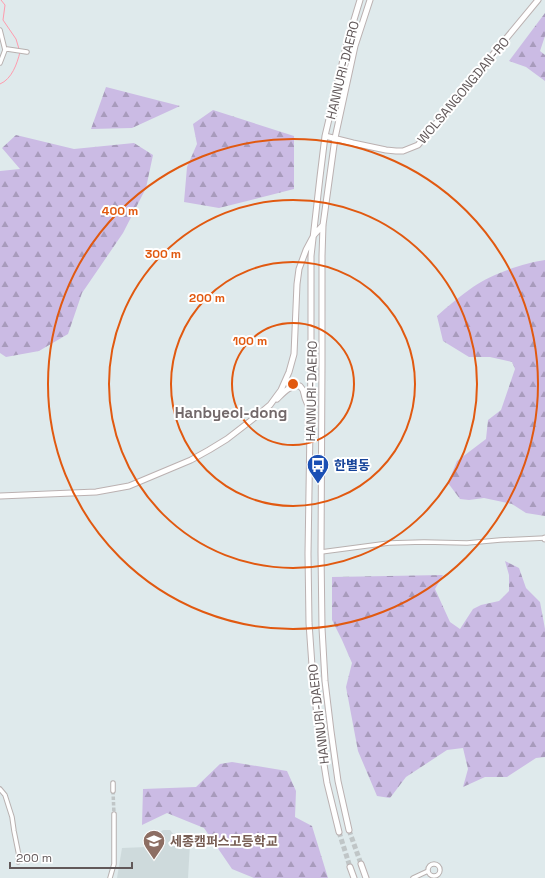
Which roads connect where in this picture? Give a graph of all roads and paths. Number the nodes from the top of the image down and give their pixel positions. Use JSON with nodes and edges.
{"nodes":[{"id":1,"x":360,"y":0,"type":"edge"},
{"id":2,"x":370,"y":0,"type":"edge"},
{"id":3,"x":538,"y":0,"type":"edge"},
{"id":4,"x":0,"y":30,"type":"edge"},
{"id":5,"x":6,"y":49,"type":"junction"},
{"id":6,"x":27,"y":52,"type":"dead end"},
{"id":7,"x":0,"y":63,"type":"edge"},
{"id":8,"x":325,"y":136,"type":"junction"},
{"id":9,"x":335,"y":138,"type":"junction"},
{"id":10,"x":323,"y":225,"type":"junction"},
{"id":11,"x":314,"y":235,"type":"junction"},
{"id":12,"x":270,"y":405,"type":"junction"},
{"id":13,"x":310,"y":412,"type":"junction"},
{"id":14,"x":0,"y":496,"type":"edge"},
{"id":15,"x":545,"y":539,"type":"edge"},
{"id":16,"x":320,"y":552,"type":"junction"},
{"id":17,"x":113,"y":783,"type":"dead end"},
{"id":18,"x":0,"y":789,"type":"edge"},
{"id":19,"x":113,"y":791,"type":"tunnel mouth"},
{"id":20,"x":114,"y":814,"type":"tunnel mouth"},
{"id":21,"x":349,"y":830,"type":"tunnel mouth"},
{"id":22,"x":339,"y":832,"type":"tunnel mouth"},
{"id":23,"x":18,"y":862,"type":"dead end"},
{"id":24,"x":361,"y":864,"type":"tunnel mouth"},
{"id":25,"x":350,"y":867,"type":"tunnel mouth"},
{"id":26,"x":428,"y":871,"type":"junction"},
{"id":27,"x":436,"y":877,"type":"edge"},
{"id":28,"x":110,"y":878,"type":"edge"},
{"id":29,"x":354,"y":878,"type":"edge"},
{"id":30,"x":366,"y":878,"type":"edge"},
{"id":31,"x":413,"y":878,"type":"edge"}],
"edges":[{"from":1,"to":8,"type":"street","name":"HANNURI-DAERO"},
{"from":2,"to":9,"type":"street","name":"HANNURI-DAERO"},
{"from":3,"to":9,"type":"street","name":"WOLSANGONGDAN-RO"},
{"from":4,"to":5,"type":"street"},
{"from":5,"to":6,"type":"street"},
{"from":5,"to":7,"type":"street"},
{"from":8,"to":9,"type":"street","name":"WOLSANGONGDAN-RO"},
{"from":8,"to":11,"type":"street","name":"HANNURI-DAERO"},
{"from":9,"to":10,"type":"street","name":"HANNURI-DAERO"},
{"from":10,"to":11,"type":"street"},
{"from":10,"to":16,"type":"street","name":"HANNURI-DAERO"},
{"from":11,"to":12,"type":"street"},
{"from":11,"to":13,"type":"street","name":"HANNURI-DAERO"},
{"from":12,"to":13,"type":"street"},
{"from":12,"to":14,"type":"street"},
{"from":13,"to":22,"type":"street","name":"HANNURI-DAERO"},
{"from":15,"to":16,"type":"street"},
{"from":16,"to":21,"type":"street","name":"HANNURI-DAERO"},
{"from":17,"to":19,"type":"street"},
{"from":18,"to":23,"type":"street"},
{"from":20,"to":28,"type":"street"},
{"from":24,"to":30,"type":"street"},
{"from":25,"to":29,"type":"street"},
{"from":26,"to":27,"type":"street"},
{"from":26,"to":27,"type":"street"},
{"from":26,"to":31,"type":"street"}]}
